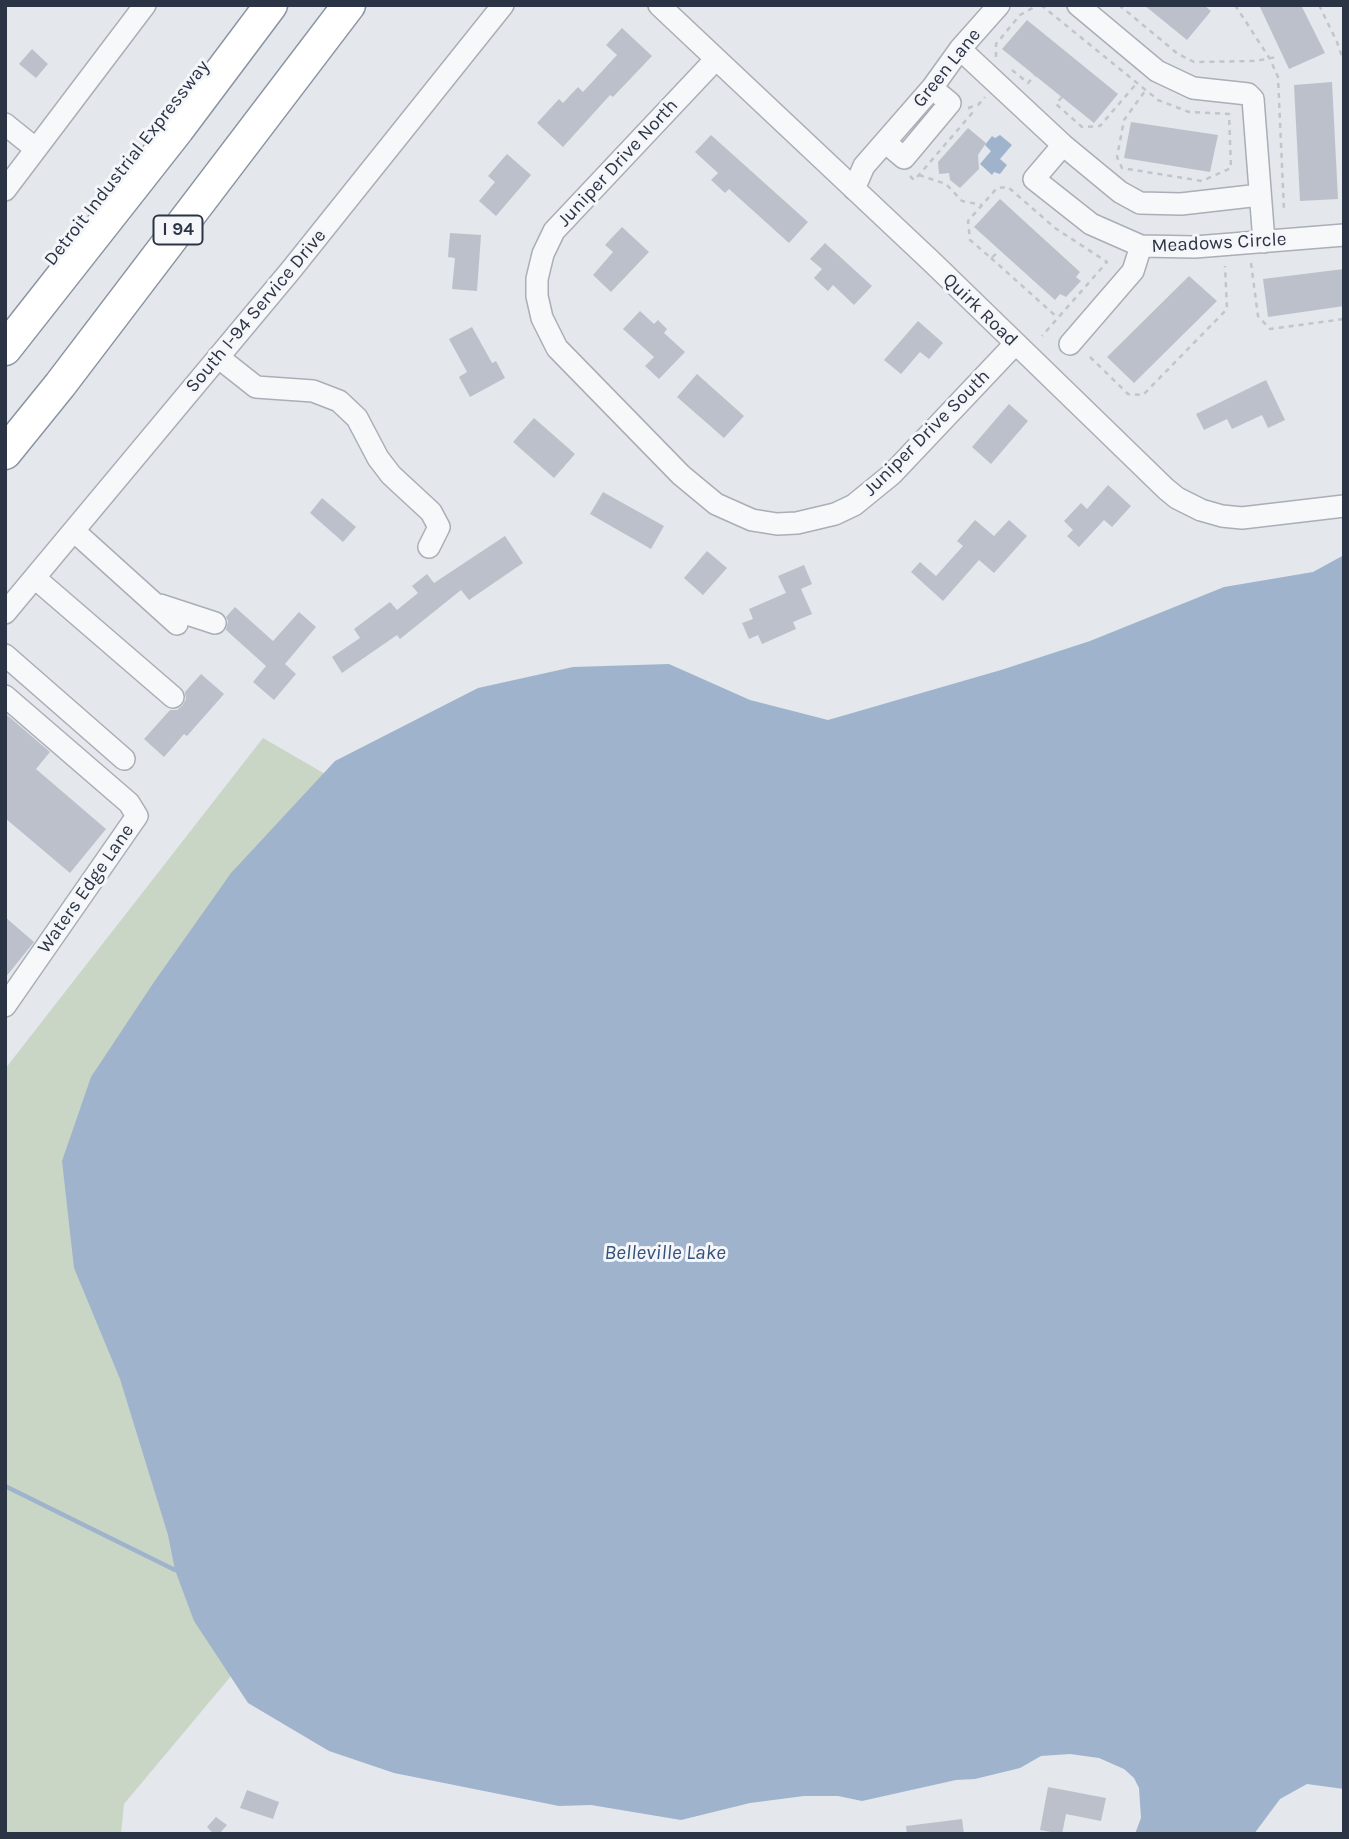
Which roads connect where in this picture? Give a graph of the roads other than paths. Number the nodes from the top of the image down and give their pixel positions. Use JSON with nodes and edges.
{"nodes":[{"id":1,"x":145,"y":5,"type":"edge"},
{"id":2,"x":248,"y":5,"type":"edge"},
{"id":3,"x":271,"y":5,"type":"edge"},
{"id":4,"x":349,"y":5,"type":"edge"},
{"id":5,"x":503,"y":5,"type":"edge"},
{"id":6,"x":659,"y":5,"type":"edge"},
{"id":7,"x":999,"y":5,"type":"edge"},
{"id":8,"x":1078,"y":5,"type":"edge"},
{"id":9,"x":960,"y":49,"type":"junction"},
{"id":10,"x":716,"y":59,"type":"junction"},
{"id":11,"x":5,"y":124,"type":"edge"},
{"id":12,"x":1063,"y":145,"type":"junction"},
{"id":13,"x":36,"y":149,"type":"junction"},
{"id":14,"x":854,"y":189,"type":"junction"},
{"id":15,"x":5,"y":190,"type":"edge"},
{"id":16,"x":1260,"y":195,"type":"junction"},
{"id":17,"x":1344,"y":236,"type":"edge"},
{"id":18,"x":1264,"y":242,"type":"junction"},
{"id":19,"x":1141,"y":246,"type":"junction"},
{"id":20,"x":5,"y":321,"type":"edge"},
{"id":21,"x":1015,"y":344,"type":"junction"},
{"id":22,"x":1070,"y":344,"type":"dead end"},
{"id":23,"x":5,"y":349,"type":"edge"},
{"id":24,"x":218,"y":357,"type":"junction"},
{"id":25,"x":623,"y":413,"type":"joint"},
{"id":26,"x":5,"y":453,"type":"edge"},
{"id":27,"x":1344,"y":506,"type":"edge"},
{"id":28,"x":74,"y":531,"type":"junction"},
{"id":29,"x":429,"y":547,"type":"dead end"},
{"id":30,"x":35,"y":578,"type":"junction"},
{"id":31,"x":151,"y":602,"type":"junction"},
{"id":32,"x":5,"y":614,"type":"edge"},
{"id":33,"x":215,"y":623,"type":"dead end"},
{"id":34,"x":177,"y":624,"type":"dead end"},
{"id":35,"x":5,"y":655,"type":"edge"},
{"id":36,"x":5,"y":695,"type":"edge"},
{"id":37,"x":173,"y":697,"type":"dead end"},
{"id":38,"x":124,"y":759,"type":"dead end"},
{"id":39,"x":5,"y":1006,"type":"edge"}],
"edges":[{"from":1,"to":13,"type":"street"},
{"from":2,"to":20,"type":"highway","name":"Detroit Industrial Expressway"},
{"from":3,"to":23,"type":"highway"},
{"from":4,"to":26,"type":"highway","number":"I 94"},
{"from":5,"to":24,"type":"street","name":"South I-94 Service Drive"},
{"from":6,"to":10,"type":"street","name":"Quirk Road"},
{"from":7,"to":9,"type":"street","name":"Green Lane"},
{"from":8,"to":16,"type":"street"},
{"from":9,"to":12,"type":"street"},
{"from":9,"to":14,"type":"street","name":"Green Lane"},
{"from":10,"to":14,"type":"street","name":"Quirk Road"},
{"from":10,"to":25,"type":"street","name":"Juniper Drive North"},
{"from":11,"to":13,"type":"street"},
{"from":12,"to":16,"type":"street"},
{"from":12,"to":19,"type":"street","name":"Meadows Circle"},
{"from":13,"to":15,"type":"street"},
{"from":14,"to":21,"type":"street","name":"Quirk Road"},
{"from":16,"to":18,"type":"street"},
{"from":17,"to":18,"type":"street","name":"Meadows Circle"},
{"from":18,"to":19,"type":"street","name":"Meadows Circle"},
{"from":19,"to":22,"type":"street"},
{"from":21,"to":25,"type":"street","name":"Juniper Drive South"},
{"from":21,"to":27,"type":"street","name":"Quirk Road"},
{"from":24,"to":28,"type":"street","name":"South I-94 Service Drive"},
{"from":24,"to":29,"type":"street"},
{"from":28,"to":30,"type":"street","name":"South I-94 Service Drive"},
{"from":28,"to":31,"type":"street"},
{"from":30,"to":32,"type":"street","name":"South I-94 Service Drive"},
{"from":30,"to":37,"type":"street"},
{"from":31,"to":33,"type":"street"},
{"from":31,"to":34,"type":"street"},
{"from":35,"to":38,"type":"street"},
{"from":36,"to":39,"type":"street","name":"Waters Edge Lane"}]}
